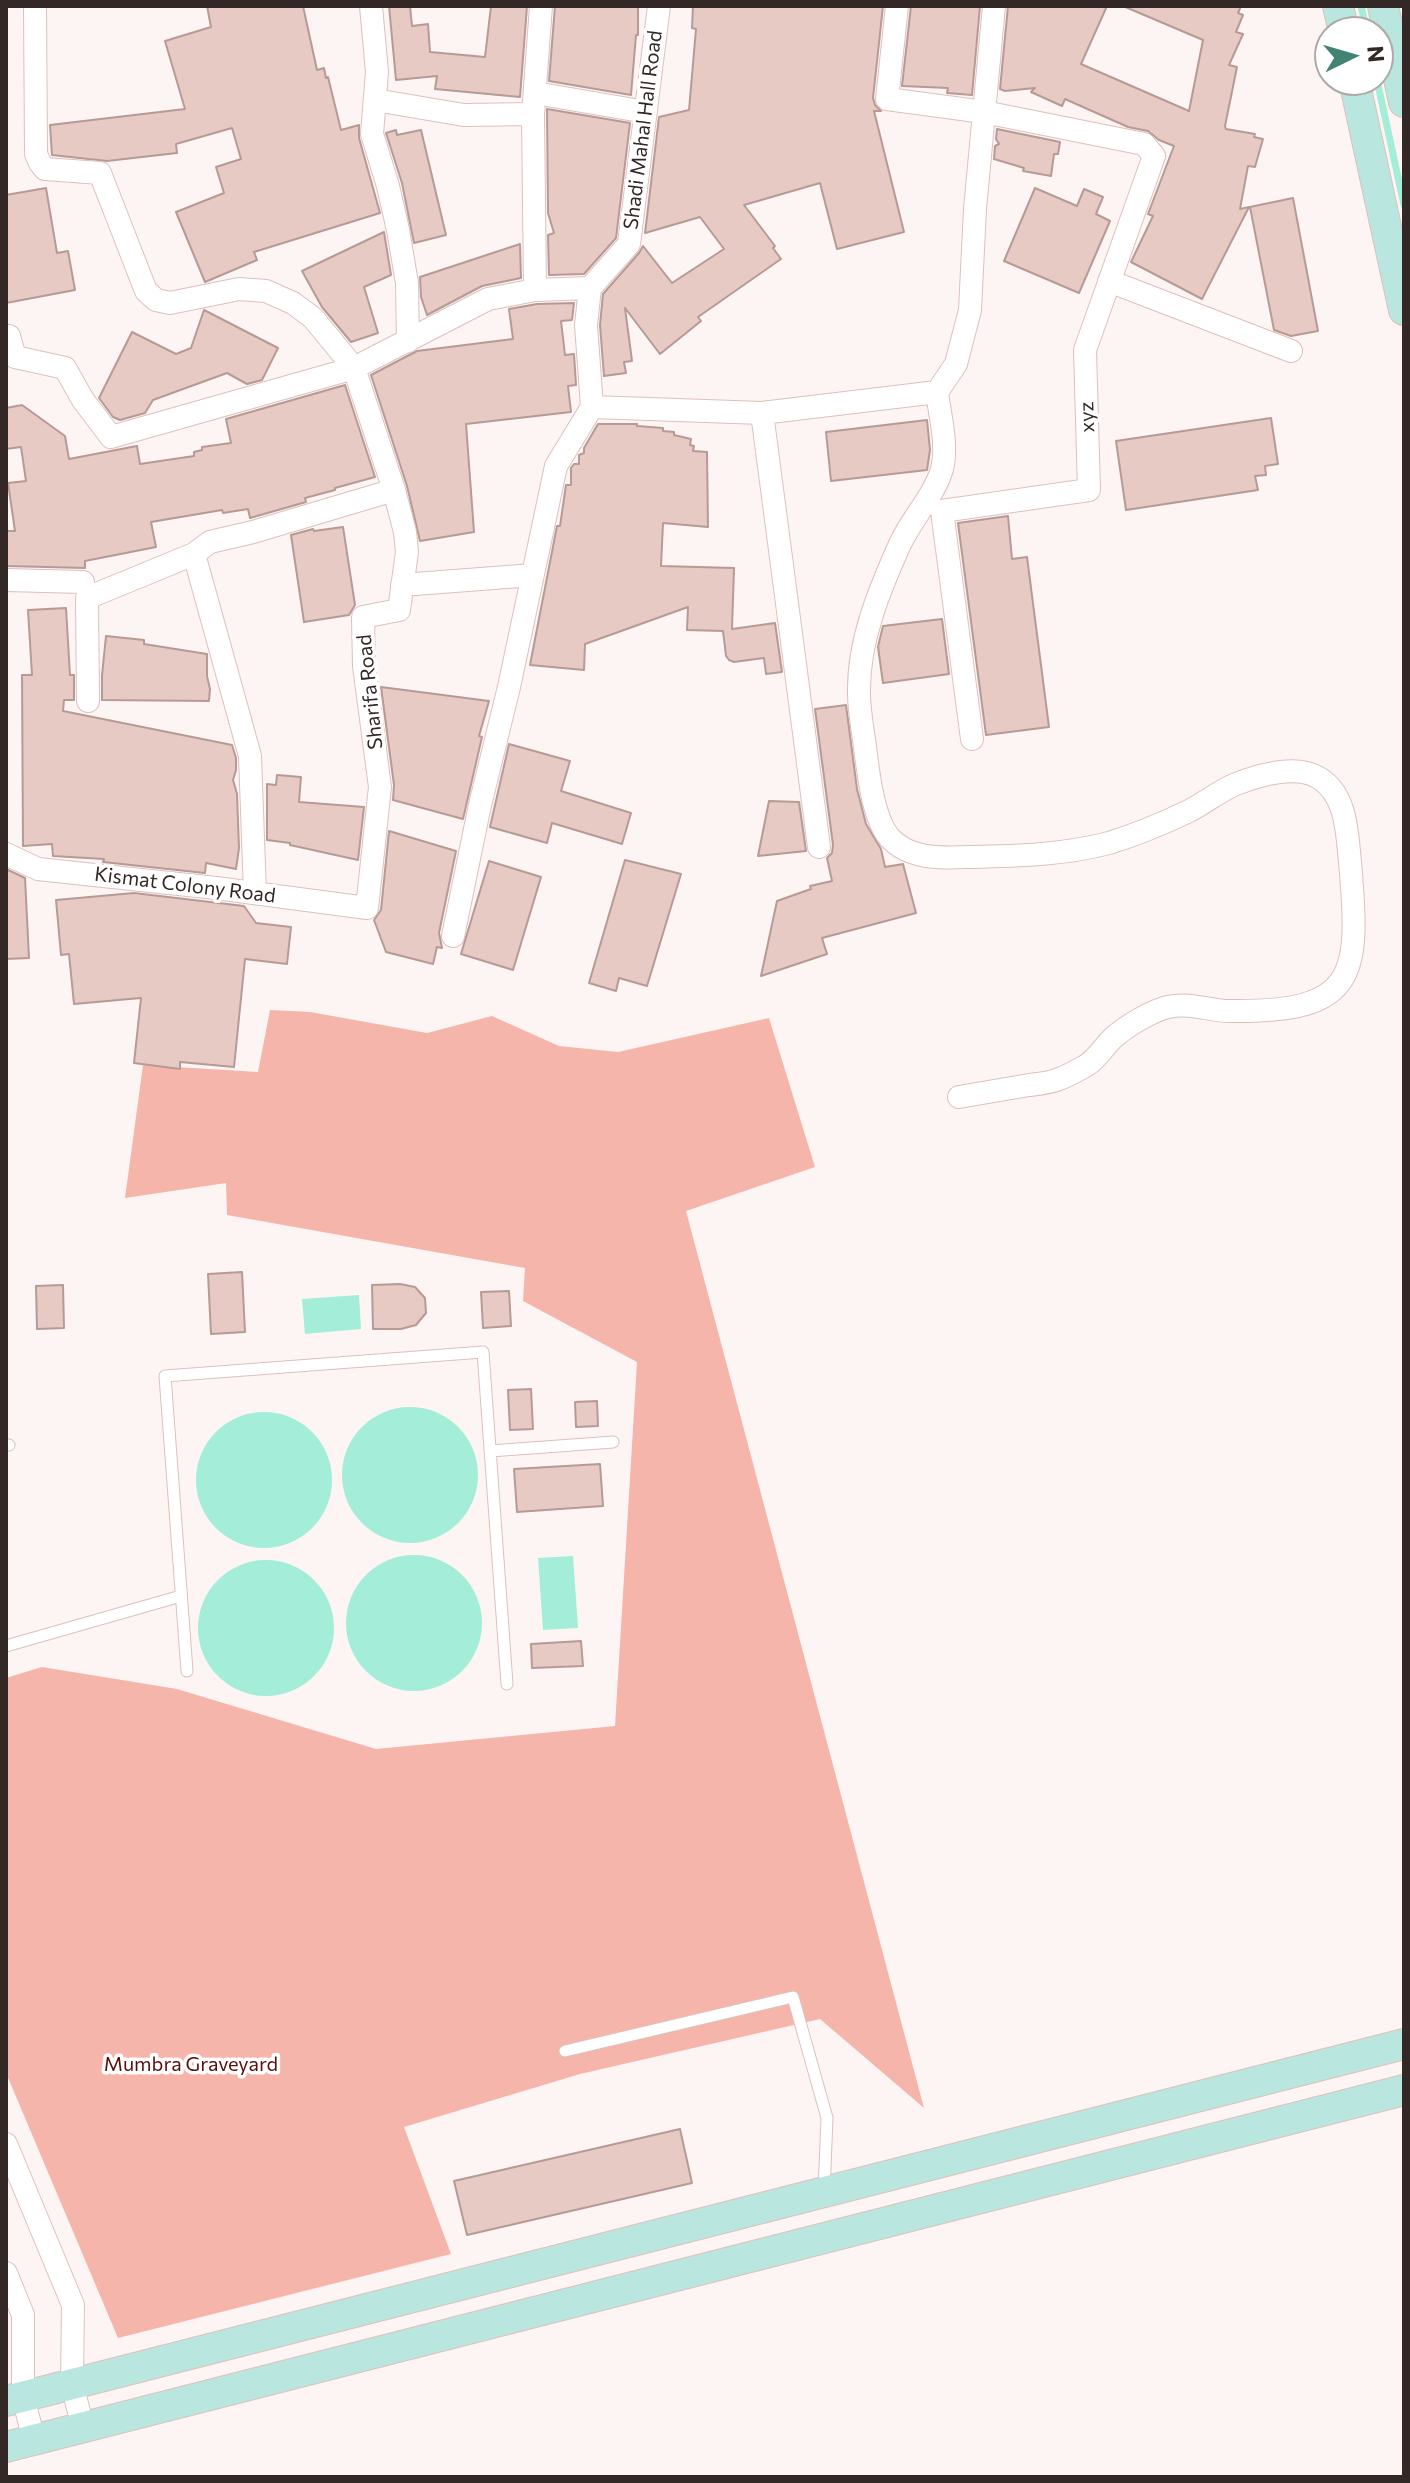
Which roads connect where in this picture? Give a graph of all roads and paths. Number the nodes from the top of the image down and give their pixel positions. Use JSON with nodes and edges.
{"nodes":[{"id":1,"x":35,"y":6,"type":"edge"},
{"id":2,"x":371,"y":6,"type":"edge"},
{"id":3,"x":541,"y":6,"type":"edge"},
{"id":4,"x":659,"y":6,"type":"edge"},
{"id":5,"x":897,"y":6,"type":"edge"},
{"id":6,"x":994,"y":6,"type":"edge"},
{"id":7,"x":1383,"y":6,"type":"edge"},
{"id":8,"x":1357,"y":96,"type":"edge"},
{"id":9,"x":375,"y":100,"type":"junction"},
{"id":10,"x":1404,"y":102,"type":"edge"},
{"id":11,"x":534,"y":104,"type":"junction"},
{"id":12,"x":646,"y":112,"type":"junction"},
{"id":13,"x":984,"y":112,"type":"junction"},
{"id":14,"x":1109,"y":281,"type":"junction"},
{"id":15,"x":590,"y":288,"type":"junction"},
{"id":16,"x":535,"y":290,"type":"junction"},
{"id":17,"x":1404,"y":310,"type":"edge"},
{"id":18,"x":9,"y":336,"type":"dead end"},
{"id":19,"x":408,"y":341,"type":"junction"},
{"id":20,"x":1291,"y":351,"type":"dead end"},
{"id":21,"x":354,"y":368,"type":"junction"},
{"id":22,"x":937,"y":392,"type":"junction"},
{"id":23,"x":592,"y":407,"type":"junction"},
{"id":24,"x":762,"y":413,"type":"junction"},
{"id":25,"x":394,"y":490,"type":"junction"},
{"id":26,"x":194,"y":554,"type":"junction"},
{"id":27,"x":533,"y":575,"type":"junction"},
{"id":28,"x":6,"y":580,"type":"edge"},
{"id":29,"x":83,"y":582,"type":"dead end"},
{"id":30,"x":402,"y":585,"type":"junction"},
{"id":31,"x":88,"y":701,"type":"dead end"},
{"id":32,"x":972,"y":739,"type":"dead end"},
{"id":33,"x":819,"y":847,"type":"dead end"},
{"id":34,"x":6,"y":854,"type":"edge"},
{"id":35,"x":255,"y":893,"type":"junction"},
{"id":36,"x":367,"y":908,"type":"joint"},
{"id":37,"x":453,"y":936,"type":"dead end"},
{"id":38,"x":959,"y":1097,"type":"dead end"},
{"id":39,"x":613,"y":1442,"type":"dead end"},
{"id":40,"x":490,"y":1451,"type":"junction"},
{"id":41,"x":181,"y":1596,"type":"junction"},
{"id":42,"x":6,"y":1646,"type":"edge"},
{"id":43,"x":187,"y":1671,"type":"dead end"},
{"id":44,"x":507,"y":1684,"type":"dead end"},
{"id":45,"x":1404,"y":2044,"type":"edge"},
{"id":46,"x":565,"y":2051,"type":"dead end"},
{"id":47,"x":1404,"y":2090,"type":"edge"},
{"id":48,"x":6,"y":2144,"type":"edge"},
{"id":49,"x":824,"y":2192,"type":"junction"},
{"id":50,"x":6,"y":2273,"type":"edge"},
{"id":51,"x":72,"y":2384,"type":"junction"},
{"id":52,"x":14,"y":2399,"type":"edge"},
{"id":53,"x":83,"y":2428,"type":"junction"},
{"id":54,"x":20,"y":2443,"type":"edge"}],
"edges":[{"from":1,"to":21,"type":"street"},
{"from":2,"to":9,"type":"street"},
{"from":3,"to":11,"type":"street"},
{"from":4,"to":12,"type":"street","name":"Shadi Mahal Hall Road"},
{"from":5,"to":13,"type":"street"},
{"from":6,"to":13,"type":"street"},
{"from":7,"to":10,"type":"street"},
{"from":8,"to":17,"type":"street"},
{"from":9,"to":11,"type":"street"},
{"from":9,"to":19,"type":"street"},
{"from":11,"to":12,"type":"street"},
{"from":11,"to":16,"type":"street"},
{"from":12,"to":15,"type":"street","name":"Shadi Mahal Hall Road"},
{"from":13,"to":14,"type":"street","name":"xyz"},
{"from":13,"to":22,"type":"street"},
{"from":14,"to":20,"type":"street"},
{"from":14,"to":32,"type":"street","name":"xyz"},
{"from":15,"to":16,"type":"street"},
{"from":15,"to":23,"type":"street"},
{"from":16,"to":19,"type":"street"},
{"from":18,"to":21,"type":"street"},
{"from":19,"to":21,"type":"street"},
{"from":21,"to":25,"type":"street","name":"Sharifa Road"},
{"from":22,"to":24,"type":"street"},
{"from":22,"to":38,"type":"street"},
{"from":23,"to":24,"type":"street"},
{"from":23,"to":27,"type":"street"},
{"from":24,"to":33,"type":"street"},
{"from":25,"to":26,"type":"street"},
{"from":25,"to":30,"type":"street","name":"Sharifa Road"},
{"from":26,"to":31,"type":"street"},
{"from":26,"to":35,"type":"street"},
{"from":27,"to":30,"type":"street"},
{"from":27,"to":37,"type":"street"},
{"from":28,"to":29,"type":"street"},
{"from":30,"to":36,"type":"street","name":"Sharifa Road"},
{"from":34,"to":35,"type":"street","name":"Kismat Colony Road"},
{"from":35,"to":36,"type":"street","name":"Kismat Colony Road"},
{"from":39,"to":40,"type":"lane"},
{"from":40,"to":41,"type":"lane"},
{"from":40,"to":44,"type":"lane"},
{"from":41,"to":42,"type":"lane"},
{"from":41,"to":43,"type":"lane"},
{"from":45,"to":49,"type":"street"},
{"from":46,"to":49,"type":"lane"},
{"from":47,"to":53,"type":"street"},
{"from":48,"to":51,"type":"street"},
{"from":49,"to":51,"type":"street"},
{"from":50,"to":52,"type":"street"},
{"from":51,"to":52,"type":"street"},
{"from":51,"to":53,"type":"street"},
{"from":52,"to":54,"type":"street"},
{"from":53,"to":54,"type":"street"}]}
